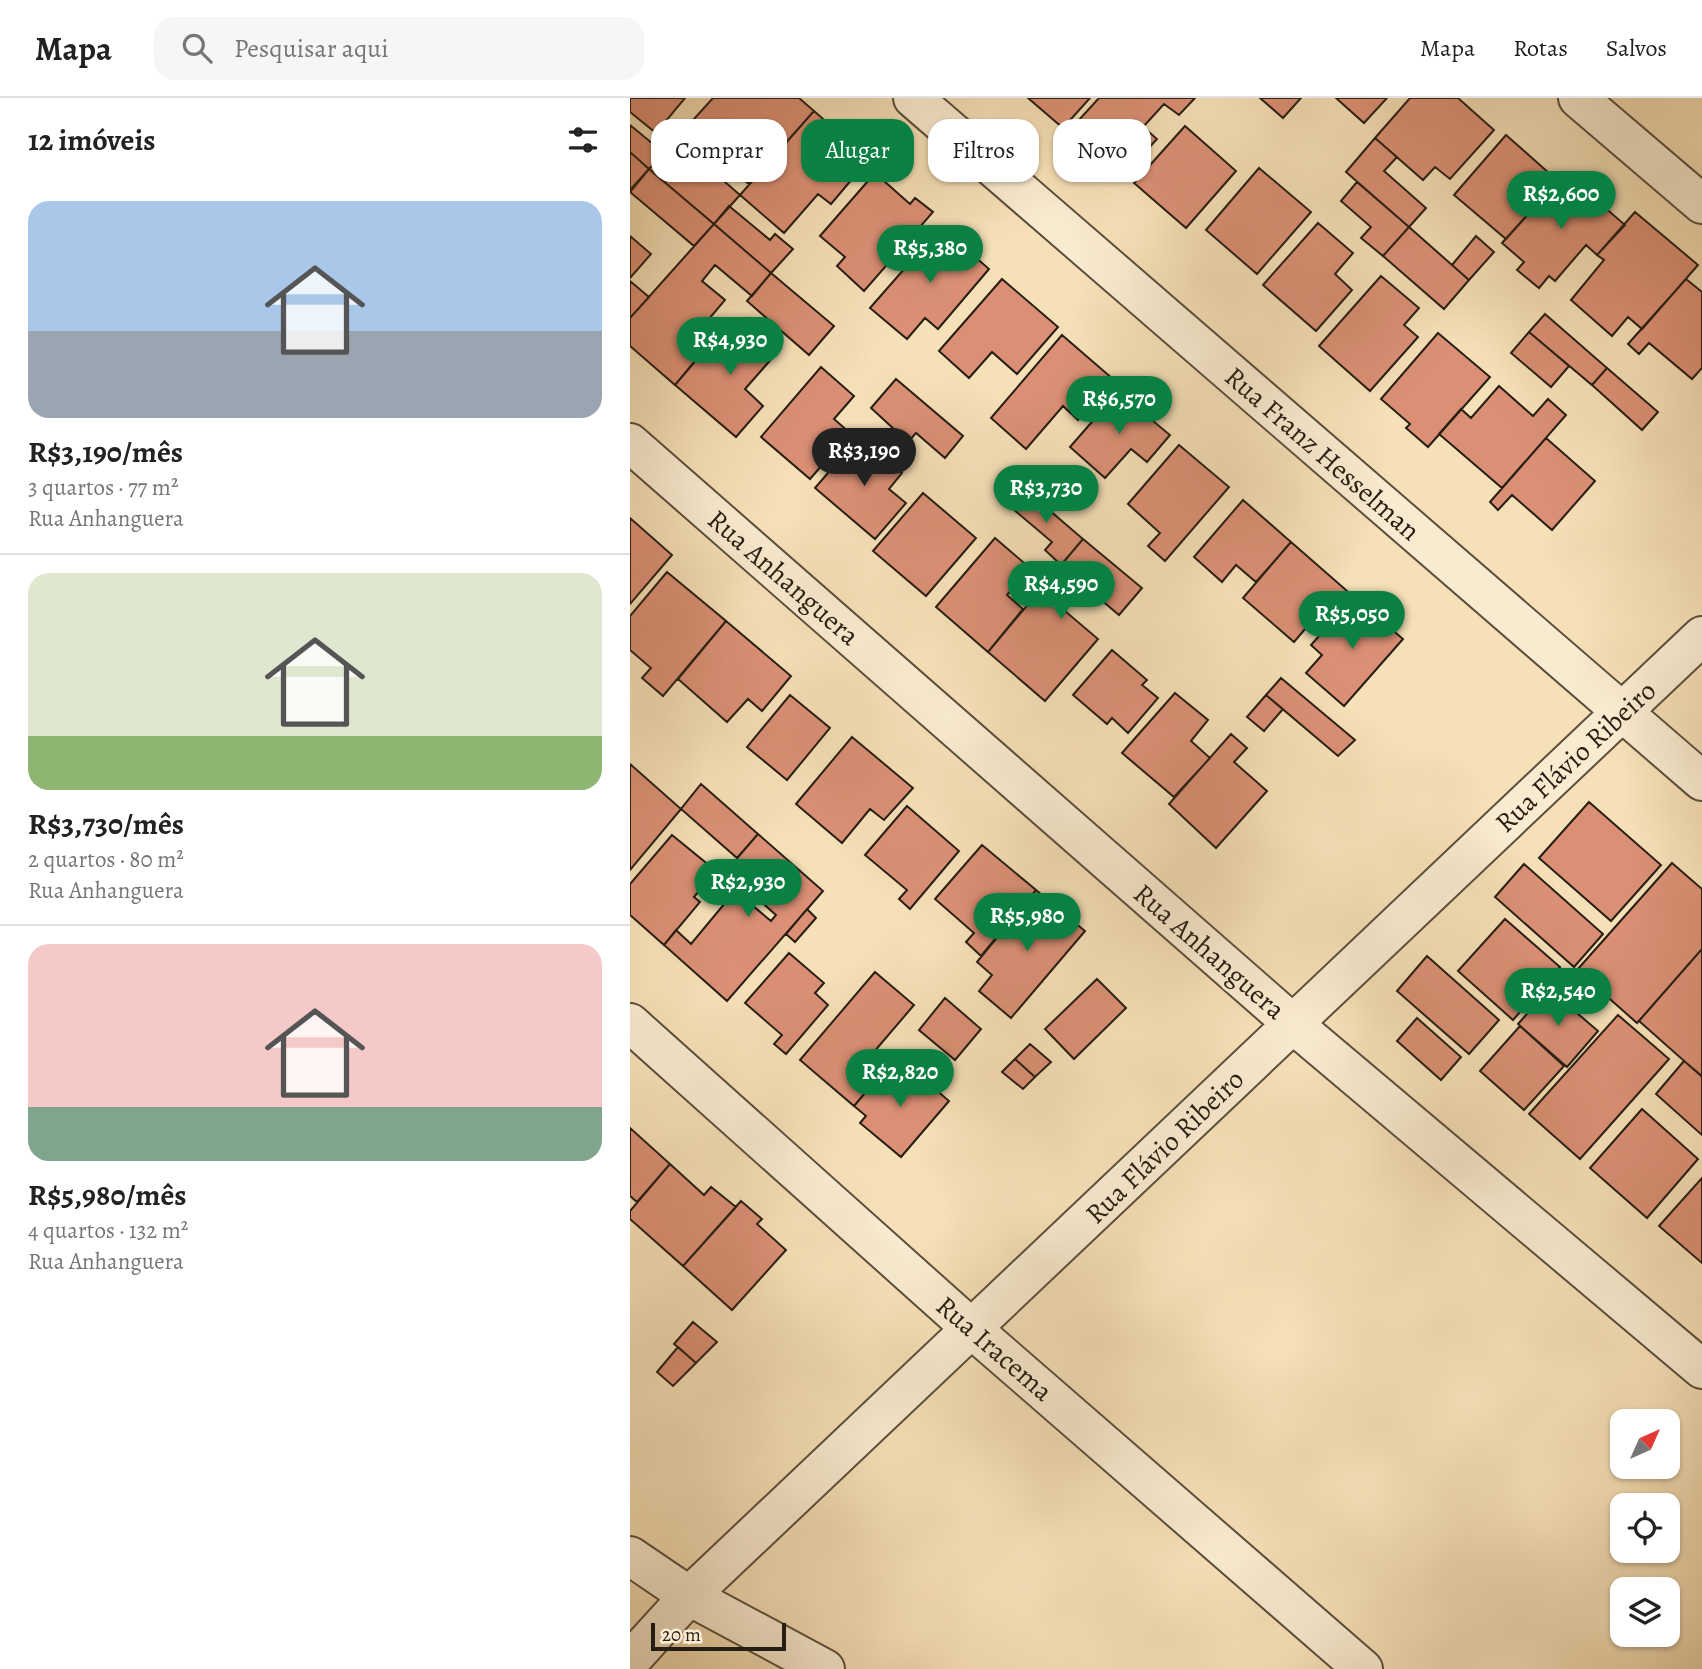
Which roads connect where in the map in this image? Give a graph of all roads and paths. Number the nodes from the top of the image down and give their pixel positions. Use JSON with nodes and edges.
{"nodes":[{"id":1,"x":913,"y":98,"type":"edge"},
{"id":2,"x":1578,"y":98,"type":"edge"},
{"id":3,"x":1702,"y":204,"type":"edge"},
{"id":4,"x":630,"y":443,"type":"edge"},
{"id":5,"x":1702,"y":636,"type":"edge"},
{"id":6,"x":1622,"y":712,"type":"junction"},
{"id":7,"x":1702,"y":781,"type":"edge"},
{"id":8,"x":630,"y":1023,"type":"edge"},
{"id":9,"x":1293,"y":1024,"type":"junction"},
{"id":10,"x":972,"y":1329,"type":"junction"},
{"id":11,"x":1702,"y":1368,"type":"edge"},
{"id":12,"x":630,"y":1556,"type":"edge"},
{"id":13,"x":689,"y":1596,"type":"junction"},
{"id":14,"x":630,"y":1661,"type":"edge"},
{"id":15,"x":825,"y":1669,"type":"edge"},
{"id":16,"x":1363,"y":1669,"type":"edge"}],
"edges":[{"from":1,"to":6,"type":"street","name":"Rua Franz Hesselman"},
{"from":2,"to":3,"type":"street"},
{"from":4,"to":9,"type":"street","name":"Rua Anhanguera"},
{"from":5,"to":6,"type":"street","name":"Rua Flávio Ribeiro"},
{"from":6,"to":7,"type":"street","name":"Rua Franz Hesselman"},
{"from":6,"to":9,"type":"street","name":"Rua Flávio Ribeiro"},
{"from":8,"to":10,"type":"street","name":"Rua Iracema"},
{"from":9,"to":10,"type":"street","name":"Rua Flávio Ribeiro"},
{"from":9,"to":11,"type":"street","name":"Rua Anhanguera"},
{"from":10,"to":13,"type":"street","name":"Rua Flávio Ribeiro"},
{"from":10,"to":16,"type":"street","name":"Rua Iracema"},
{"from":12,"to":13,"type":"street"},
{"from":13,"to":14,"type":"street","name":"Rua Flávio Ribeiro"},
{"from":13,"to":15,"type":"street"}]}
